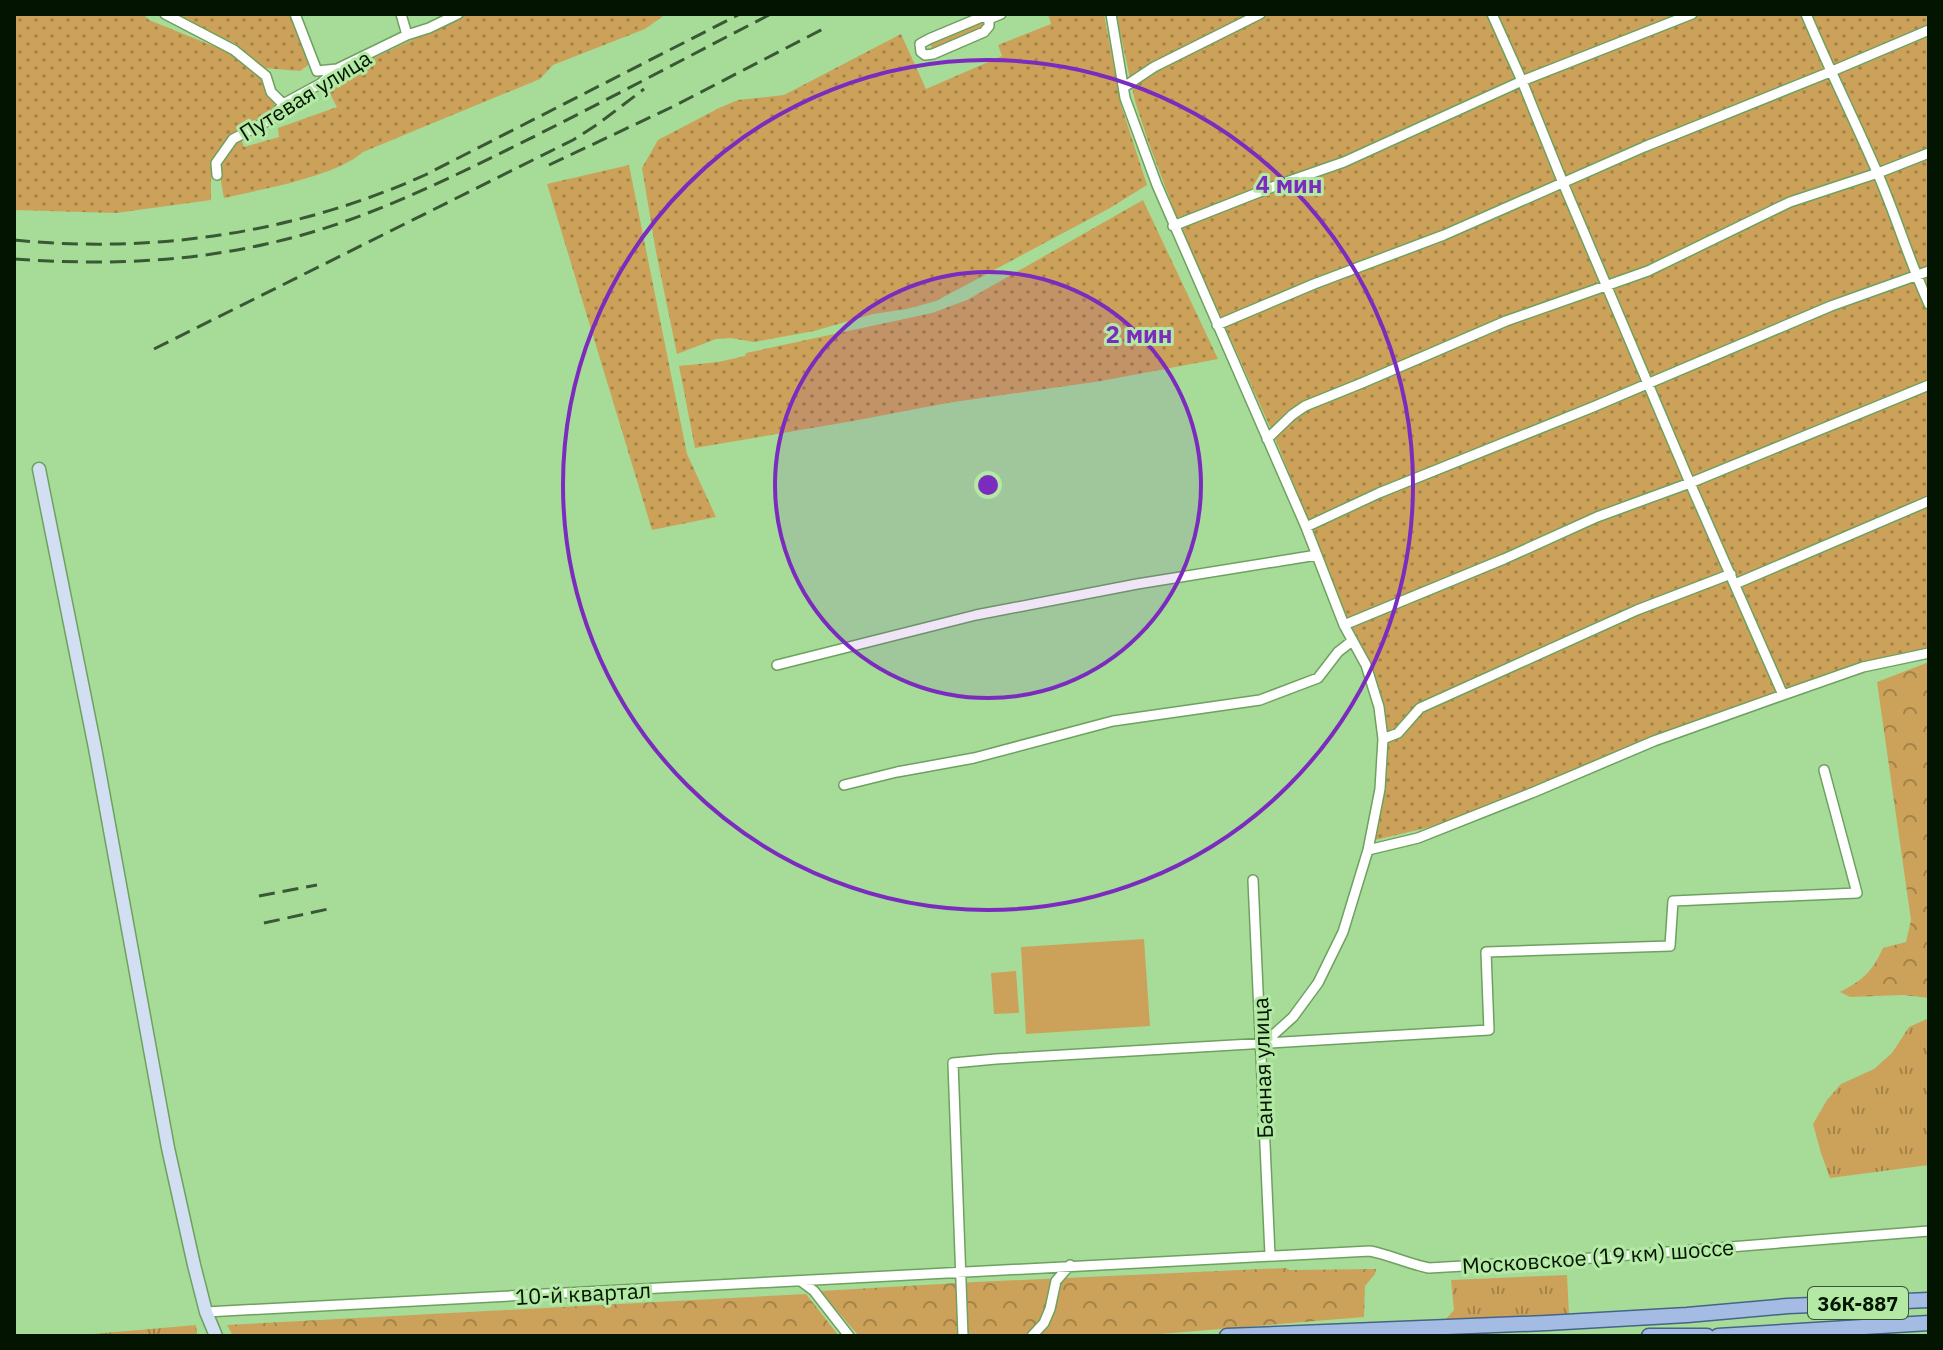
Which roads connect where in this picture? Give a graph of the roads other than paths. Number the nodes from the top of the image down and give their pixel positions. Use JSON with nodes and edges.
{"nodes":[{"id":1,"x":165,"y":14,"type":"edge"},
{"id":2,"x":295,"y":14,"type":"edge"},
{"id":3,"x":401,"y":14,"type":"edge"},
{"id":4,"x":458,"y":14,"type":"edge"},
{"id":5,"x":1001,"y":14,"type":"edge"},
{"id":6,"x":1111,"y":14,"type":"edge"},
{"id":7,"x":1260,"y":14,"type":"edge"},
{"id":8,"x":1492,"y":14,"type":"edge"},
{"id":9,"x":1692,"y":14,"type":"edge"},
{"id":10,"x":1806,"y":14,"type":"edge"},
{"id":11,"x":989,"y":19,"type":"junction"},
{"id":12,"x":1929,"y":30,"type":"edge"},
{"id":13,"x":407,"y":35,"type":"junction"},
{"id":14,"x":337,"y":69,"type":"junction"},
{"id":15,"x":1830,"y":72,"type":"junction"},
{"id":16,"x":1522,"y":81,"type":"junction"},
{"id":17,"x":1124,"y":87,"type":"junction"},
{"id":18,"x":283,"y":104,"type":"junction"},
{"id":19,"x":1929,"y":153,"type":"edge"},
{"id":20,"x":1878,"y":173,"type":"junction"},
{"id":21,"x":217,"y":175,"type":"dead end"},
{"id":22,"x":1563,"y":183,"type":"junction"},
{"id":23,"x":1173,"y":226,"type":"junction"},
{"id":24,"x":1929,"y":271,"type":"edge"},
{"id":25,"x":1916,"y":276,"type":"junction"},
{"id":26,"x":1607,"y":284,"type":"junction"},
{"id":27,"x":1929,"y":304,"type":"edge"},
{"id":28,"x":1217,"y":325,"type":"junction"},
{"id":29,"x":1649,"y":384,"type":"junction"},
{"id":30,"x":1929,"y":385,"type":"edge"},
{"id":31,"x":1267,"y":439,"type":"junction"},
{"id":32,"x":39,"y":469,"type":"dead end"},
{"id":33,"x":1690,"y":483,"type":"junction"},
{"id":34,"x":1929,"y":501,"type":"edge"},
{"id":35,"x":1306,"y":527,"type":"junction"},
{"id":36,"x":1317,"y":555,"type":"junction"},
{"id":37,"x":1733,"y":579,"type":"junction"},
{"id":38,"x":1344,"y":625,"type":"junction"},
{"id":39,"x":1352,"y":641,"type":"junction"},
{"id":40,"x":1929,"y":653,"type":"edge"},
{"id":41,"x":777,"y":665,"type":"dead end"},
{"id":42,"x":1783,"y":695,"type":"junction"},
{"id":43,"x":1383,"y":739,"type":"junction"},
{"id":44,"x":1824,"y":770,"type":"dead end"},
{"id":45,"x":844,"y":785,"type":"dead end"},
{"id":46,"x":1368,"y":850,"type":"junction"},
{"id":47,"x":1253,"y":880,"type":"dead end"},
{"id":48,"x":1262,"y":1045,"type":"junction"},
{"id":49,"x":1929,"y":1231,"type":"edge"},
{"id":50,"x":1270,"y":1255,"type":"junction"},
{"id":51,"x":1070,"y":1265,"type":"junction"},
{"id":52,"x":960,"y":1271,"type":"junction"},
{"id":53,"x":802,"y":1282,"type":"junction"},
{"id":54,"x":1929,"y":1300,"type":"edge"},
{"id":55,"x":206,"y":1312,"type":"junction"},
{"id":56,"x":1687,"y":1315,"type":"junction"},
{"id":57,"x":1656,"y":1317,"type":"junction"},
{"id":58,"x":1929,"y":1323,"type":"edge"},
{"id":59,"x":1688,"y":1335,"type":"edge"},
{"id":60,"x":216,"y":1336,"type":"edge"},
{"id":61,"x":849,"y":1336,"type":"edge"},
{"id":62,"x":963,"y":1336,"type":"edge"},
{"id":63,"x":1032,"y":1336,"type":"edge"},
{"id":64,"x":1227,"y":1336,"type":"edge"},
{"id":65,"x":1649,"y":1336,"type":"edge"},
{"id":66,"x":1659,"y":1336,"type":"edge"},
{"id":67,"x":1707,"y":1336,"type":"edge"},
{"id":68,"x":1718,"y":1336,"type":"edge"}],
"edges":[{"from":1,"to":18,"type":"street"},
{"from":2,"to":14,"type":"street"},
{"from":3,"to":13,"type":"street"},
{"from":4,"to":13,"type":"street","name":"Путевая улица"},
{"from":5,"to":11,"type":"street"},
{"from":6,"to":17,"type":"street"},
{"from":7,"to":17,"type":"street"},
{"from":8,"to":16,"type":"street"},
{"from":9,"to":16,"type":"street"},
{"from":10,"to":15,"type":"street"},
{"from":11,"to":11,"type":"street"},
{"from":12,"to":15,"type":"street"},
{"from":13,"to":14,"type":"street","name":"Путевая улица"},
{"from":14,"to":18,"type":"street","name":"Путевая улица"},
{"from":15,"to":20,"type":"street"},
{"from":15,"to":22,"type":"street"},
{"from":16,"to":22,"type":"street"},
{"from":16,"to":23,"type":"street"},
{"from":17,"to":23,"type":"street"},
{"from":18,"to":21,"type":"street","name":"Путевая улица"},
{"from":19,"to":20,"type":"street"},
{"from":20,"to":25,"type":"street"},
{"from":20,"to":26,"type":"street"},
{"from":22,"to":26,"type":"street"},
{"from":22,"to":28,"type":"street"},
{"from":23,"to":28,"type":"street"},
{"from":24,"to":25,"type":"street"},
{"from":25,"to":27,"type":"street"},
{"from":25,"to":29,"type":"street"},
{"from":26,"to":29,"type":"street"},
{"from":26,"to":31,"type":"street"},
{"from":28,"to":31,"type":"street"},
{"from":29,"to":33,"type":"street"},
{"from":29,"to":35,"type":"street"},
{"from":30,"to":33,"type":"street"},
{"from":31,"to":35,"type":"street"},
{"from":32,"to":55,"type":"street"},
{"from":33,"to":37,"type":"street"},
{"from":33,"to":38,"type":"street"},
{"from":34,"to":37,"type":"street"},
{"from":35,"to":36,"type":"street"},
{"from":36,"to":38,"type":"street"},
{"from":36,"to":41,"type":"street"},
{"from":37,"to":42,"type":"street"},
{"from":37,"to":43,"type":"street"},
{"from":38,"to":39,"type":"street"},
{"from":39,"to":43,"type":"street"},
{"from":39,"to":45,"type":"street"},
{"from":40,"to":42,"type":"street"},
{"from":42,"to":46,"type":"street"},
{"from":43,"to":46,"type":"street"},
{"from":44,"to":48,"type":"street"},
{"from":46,"to":48,"type":"street"},
{"from":47,"to":48,"type":"street","name":"Банная улица"},
{"from":48,"to":50,"type":"street","name":"Банная улица"},
{"from":48,"to":52,"type":"street"},
{"from":49,"to":50,"type":"street","name":"Московское (19 км) шоссе"},
{"from":50,"to":51,"type":"street","name":"Московское (19 км) шоссе"},
{"from":51,"to":52,"type":"street","name":"10-й квартал"},
{"from":51,"to":63,"type":"street"},
{"from":52,"to":53,"type":"street","name":"10-й квартал"},
{"from":52,"to":62,"type":"street"},
{"from":53,"to":55,"type":"street","name":"10-й квартал"},
{"from":53,"to":61,"type":"street"},
{"from":54,"to":56,"type":"main road","number":"36К-887"},
{"from":55,"to":60,"type":"street"},
{"from":56,"to":57,"type":"main road","number":"36К-887"},
{"from":56,"to":59,"type":"main road"},
{"from":57,"to":64,"type":"main road","number":"36К-887"},
{"from":57,"to":66,"type":"main road"},
{"from":58,"to":68,"type":"main road","number":"36К-887"},
{"from":59,"to":66,"type":"main road"},
{"from":59,"to":67,"type":"main road"},
{"from":65,"to":66,"type":"main road"}]}
